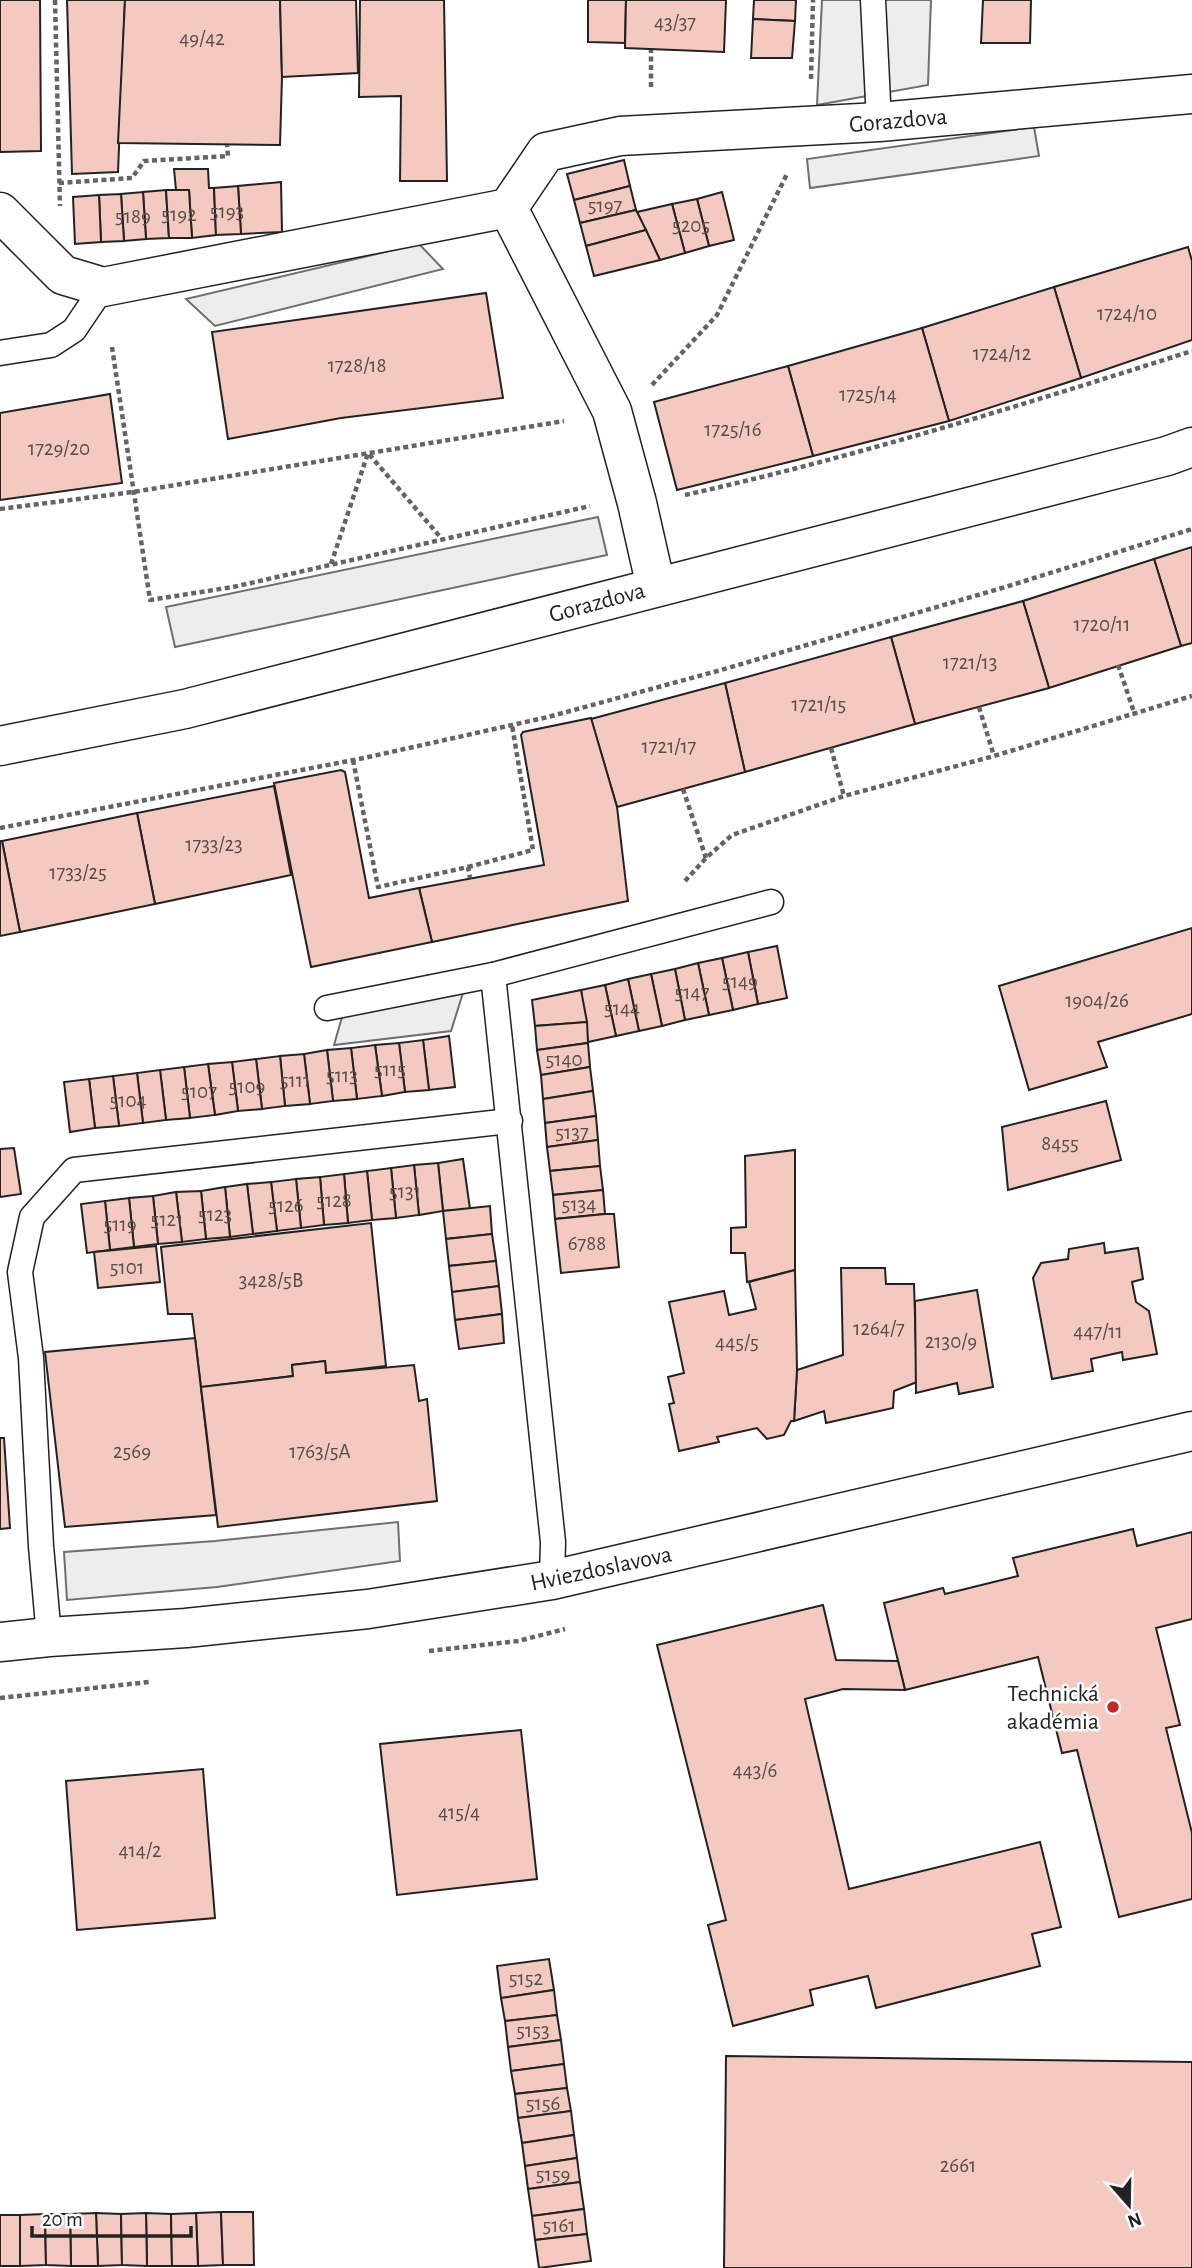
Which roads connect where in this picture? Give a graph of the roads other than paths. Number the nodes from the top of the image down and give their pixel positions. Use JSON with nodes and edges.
{"nodes":[{"id":1,"x":873,"y":0,"type":"edge"},
{"id":2,"x":1192,"y":94,"type":"edge"},
{"id":3,"x":879,"y":122,"type":"junction"},
{"id":4,"x":508,"y":208,"type":"junction"},
{"id":5,"x":0,"y":212,"type":"edge"},
{"id":6,"x":103,"y":287,"type":"junction"},
{"id":7,"x":0,"y":353,"type":"edge"},
{"id":8,"x":1192,"y":447,"type":"edge"},
{"id":9,"x":656,"y":587,"type":"junction"},
{"id":10,"x":0,"y":746,"type":"edge"},
{"id":11,"x":771,"y":902,"type":"dead end"},
{"id":12,"x":493,"y":975,"type":"junction"},
{"id":13,"x":327,"y":1008,"type":"dead end"},
{"id":14,"x":509,"y":1121,"type":"junction"},
{"id":15,"x":1192,"y":1431,"type":"edge"},
{"id":16,"x":552,"y":1580,"type":"junction"},
{"id":17,"x":49,"y":1637,"type":"junction"},
{"id":18,"x":0,"y":1642,"type":"edge"}],
"edges":[{"from":1,"to":3,"type":"lane"},
{"from":2,"to":3,"type":"street","name":"Gorazdova"},
{"from":3,"to":4,"type":"street","name":"Gorazdova"},
{"from":4,"to":6,"type":"street"},
{"from":4,"to":9,"type":"street"},
{"from":5,"to":6,"type":"street"},
{"from":6,"to":7,"type":"lane"},
{"from":8,"to":9,"type":"street","name":"Gorazdova"},
{"from":9,"to":10,"type":"street","name":"Gorazdova"},
{"from":11,"to":12,"type":"lane"},
{"from":12,"to":13,"type":"lane"},
{"from":12,"to":14,"type":"lane"},
{"from":14,"to":16,"type":"lane"},
{"from":14,"to":17,"type":"lane"},
{"from":15,"to":16,"type":"street","name":"Hviezdoslavova"},
{"from":16,"to":17,"type":"street","name":"Hviezdoslavova"},
{"from":17,"to":18,"type":"street","name":"Hviezdoslavova"}]}
